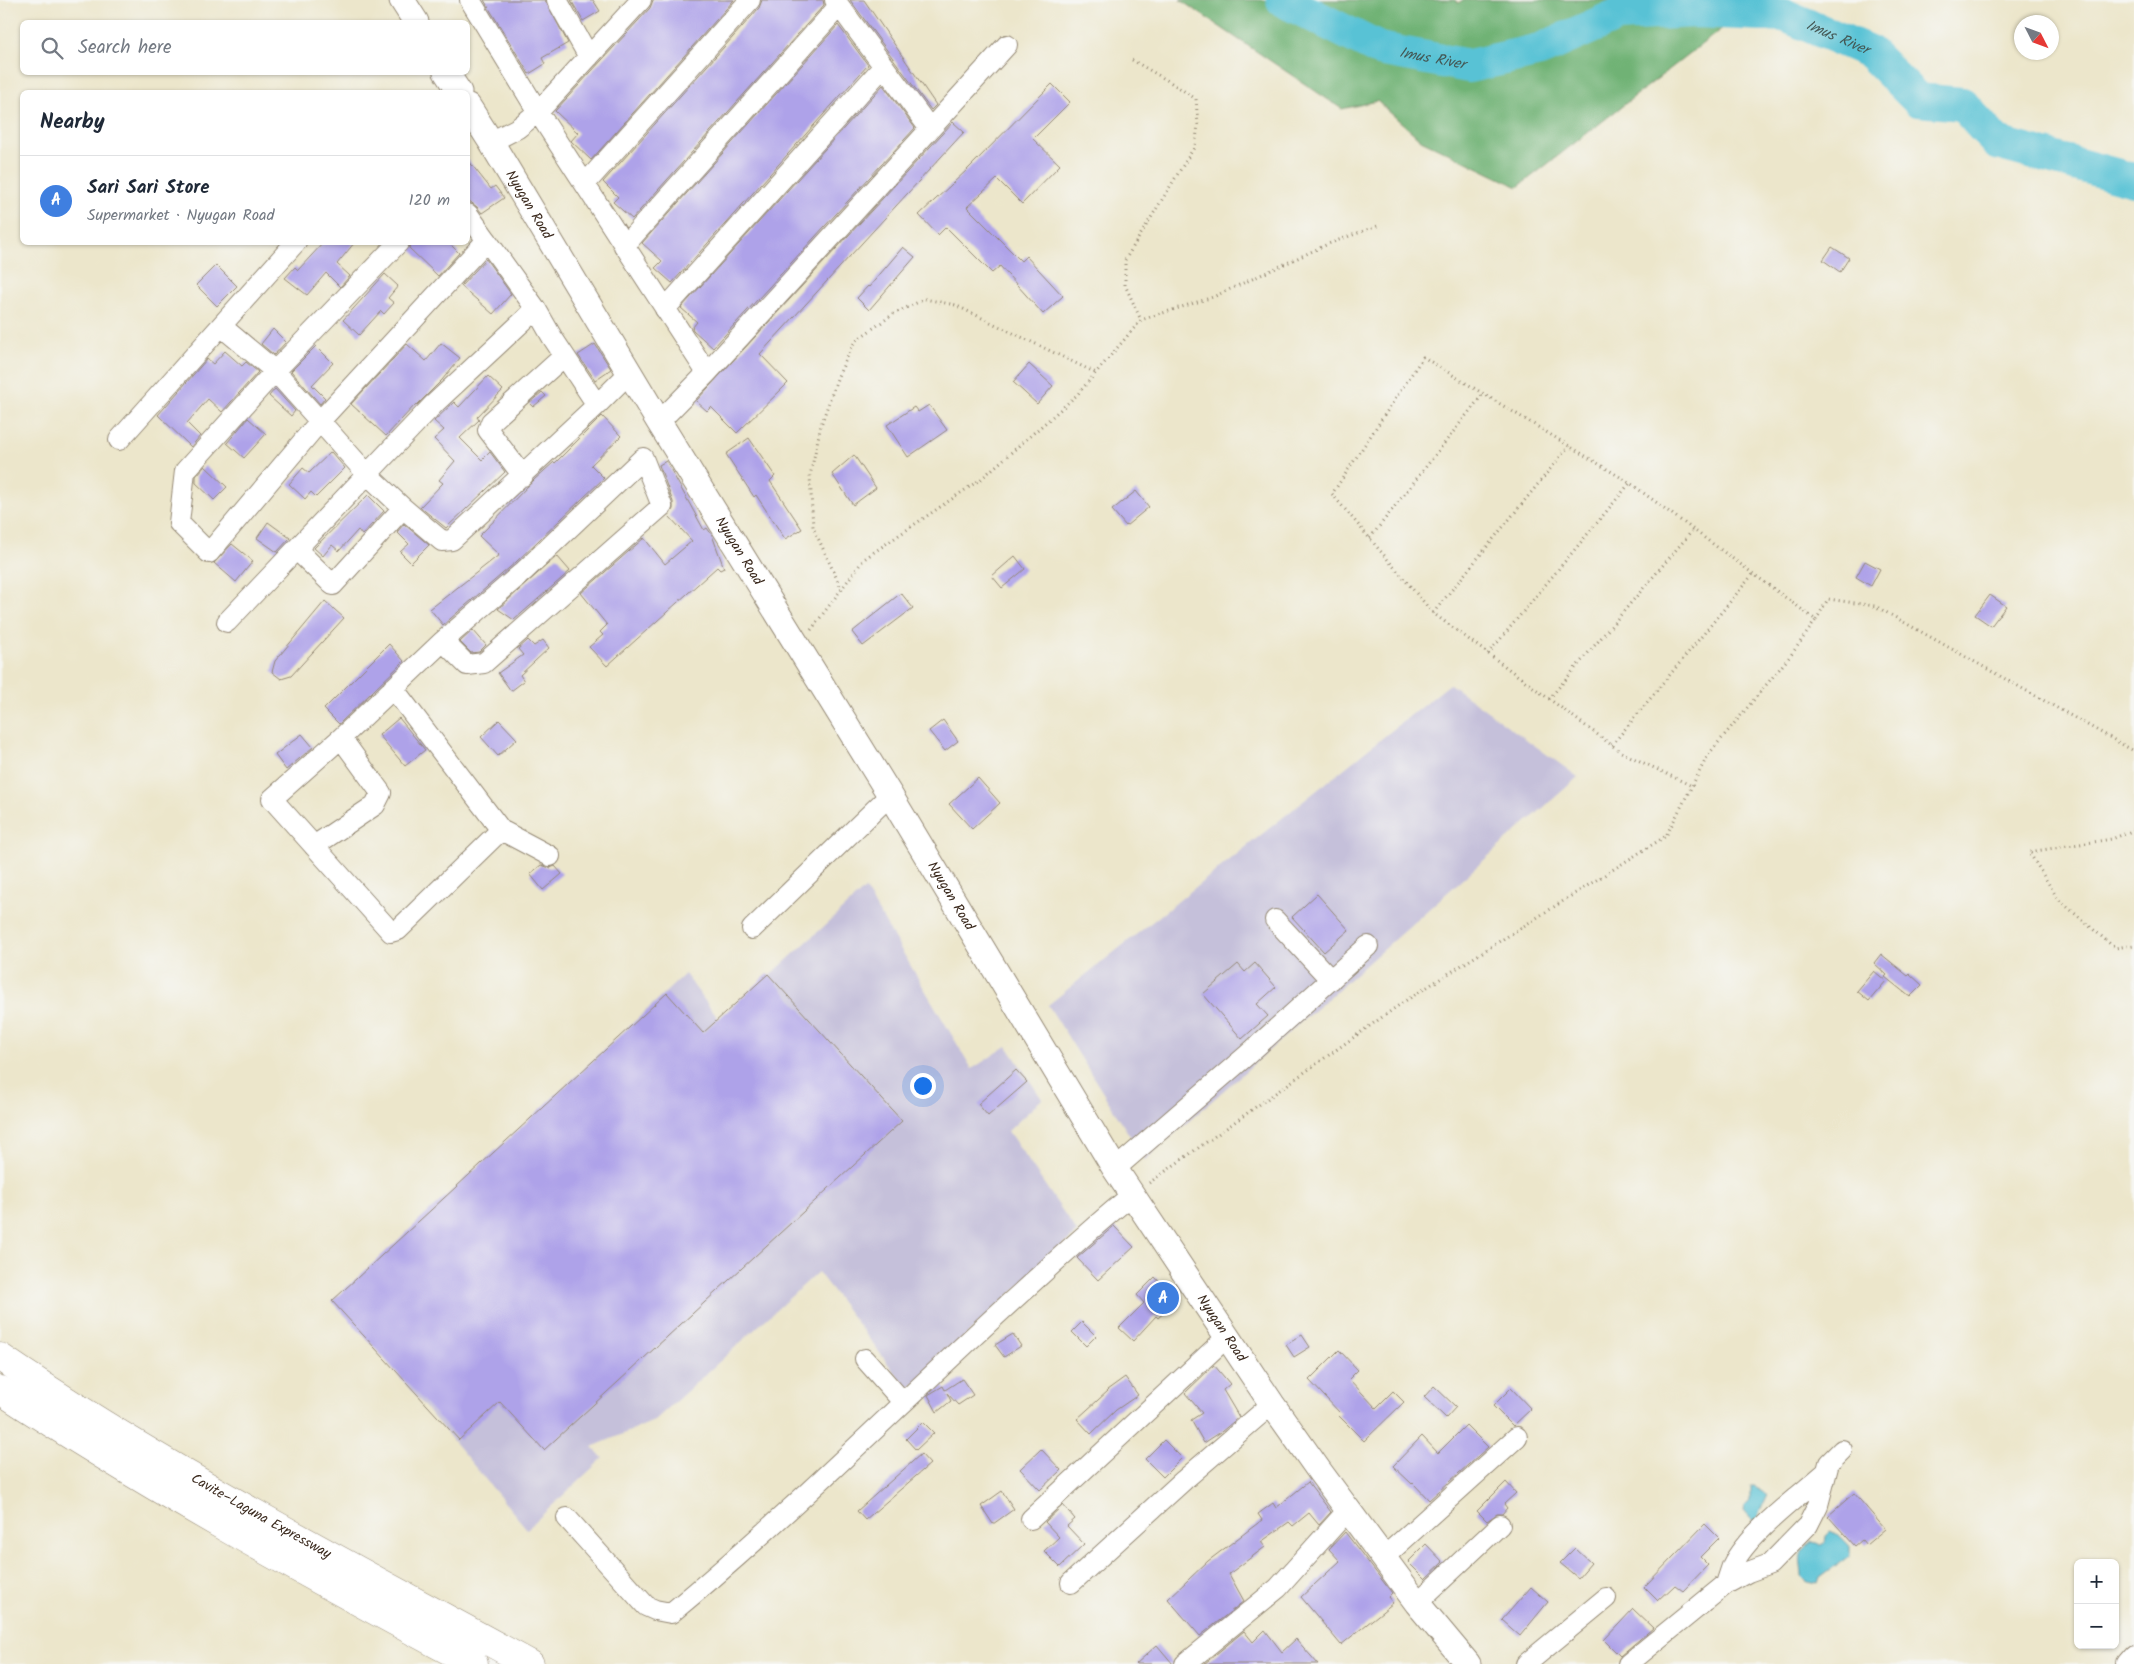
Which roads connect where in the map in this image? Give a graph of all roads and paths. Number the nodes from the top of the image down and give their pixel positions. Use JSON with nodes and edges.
{"nodes":[{"id":1,"x":402,"y":0,"type":"edge"},
{"id":2,"x":470,"y":0,"type":"edge"},
{"id":3,"x":556,"y":0,"type":"edge"},
{"id":4,"x":641,"y":0,"type":"edge"},
{"id":5,"x":750,"y":0,"type":"edge"},
{"id":6,"x":837,"y":3,"type":"edge"},
{"id":7,"x":415,"y":20,"type":"edge"},
{"id":8,"x":1007,"y":45,"type":"dead end"},
{"id":9,"x":589,"y":56,"type":"junction"},
{"id":10,"x":1132,"y":60,"type":"dead end"},
{"id":11,"x":883,"y":67,"type":"junction"},
{"id":12,"x":470,"y":111,"type":"edge"},
{"id":13,"x":538,"y":112,"type":"junction"},
{"id":14,"x":930,"y":128,"type":"junction"},
{"id":15,"x":491,"y":142,"type":"junction"},
{"id":16,"x":585,"y":184,"type":"junction"},
{"id":17,"x":470,"y":217,"type":"edge"},
{"id":18,"x":1380,"y":225,"type":"dead end"},
{"id":19,"x":487,"y":240,"type":"junction"},
{"id":20,"x":293,"y":245,"type":"edge"},
{"id":21,"x":396,"y":245,"type":"edge"},
{"id":22,"x":624,"y":246,"type":"junction"},
{"id":23,"x":536,"y":309,"type":"junction"},
{"id":24,"x":665,"y":309,"type":"junction"},
{"id":25,"x":1141,"y":320,"type":"junction"},
{"id":26,"x":221,"y":326,"type":"junction"},
{"id":27,"x":564,"y":356,"type":"junction"},
{"id":28,"x":275,"y":371,"type":"junction"},
{"id":29,"x":706,"y":373,"type":"junction"},
{"id":30,"x":1096,"y":373,"type":"junction"},
{"id":31,"x":629,"y":374,"type":"junction"},
{"id":32,"x":1484,"y":394,"type":"junction"},
{"id":33,"x":597,"y":405,"type":"junction"},
{"id":34,"x":320,"y":421,"type":"junction"},
{"id":35,"x":663,"y":429,"type":"junction"},
{"id":36,"x":119,"y":440,"type":"dead end"},
{"id":37,"x":1569,"y":446,"type":"junction"},
{"id":38,"x":643,"y":458,"type":"junction"},
{"id":39,"x":367,"y":474,"type":"junction"},
{"id":40,"x":523,"y":476,"type":"junction"},
{"id":41,"x":1630,"y":483,"type":"junction"},
{"id":42,"x":403,"y":508,"type":"junction"},
{"id":43,"x":1693,"y":530,"type":"junction"},
{"id":44,"x":1370,"y":538,"type":"junction"},
{"id":45,"x":296,"y":550,"type":"junction"},
{"id":46,"x":1753,"y":574,"type":"junction"},
{"id":47,"x":842,"y":590,"type":"junction"},
{"id":48,"x":1433,"y":613,"type":"junction"},
{"id":49,"x":1816,"y":620,"type":"junction"},
{"id":50,"x":227,"y":622,"type":"dead end"},
{"id":51,"x":443,"y":641,"type":"junction"},
{"id":52,"x":798,"y":646,"type":"junction"},
{"id":53,"x":1488,"y":654,"type":"junction"},
{"id":54,"x":393,"y":688,"type":"junction"},
{"id":55,"x":1549,"y":699,"type":"junction"},
{"id":56,"x":341,"y":738,"type":"junction"},
{"id":57,"x":1612,"y":746,"type":"junction"},
{"id":58,"x":2134,"y":750,"type":"edge"},
{"id":59,"x":1692,"y":786,"type":"junction"},
{"id":60,"x":890,"y":795,"type":"junction"},
{"id":61,"x":501,"y":830,"type":"junction"},
{"id":62,"x":2134,"y":830,"type":"edge"},
{"id":63,"x":314,"y":846,"type":"junction"},
{"id":64,"x":550,"y":856,"type":"dead end"},
{"id":65,"x":1275,"y":920,"type":"dead end"},
{"id":66,"x":752,"y":929,"type":"dead end"},
{"id":67,"x":2134,"y":945,"type":"edge"},
{"id":68,"x":1368,"y":946,"type":"dead end"},
{"id":69,"x":1331,"y":980,"type":"junction"},
{"id":70,"x":1115,"y":1169,"type":"junction"},
{"id":71,"x":1132,"y":1195,"type":"junction"},
{"id":72,"x":1227,"y":1338,"type":"junction"},
{"id":73,"x":0,"y":1357,"type":"edge"},
{"id":74,"x":865,"y":1359,"type":"dead end"},
{"id":75,"x":0,"y":1390,"type":"edge"},
{"id":76,"x":903,"y":1402,"type":"junction"},
{"id":77,"x":1272,"y":1404,"type":"junction"},
{"id":78,"x":1517,"y":1437,"type":"dead end"},
{"id":79,"x":1842,"y":1450,"type":"dead end"},
{"id":80,"x":1825,"y":1473,"type":"junction"},
{"id":81,"x":1348,"y":1510,"type":"junction"},
{"id":82,"x":567,"y":1518,"type":"dead end"},
{"id":83,"x":1031,"y":1519,"type":"dead end"},
{"id":84,"x":1500,"y":1525,"type":"dead end"},
{"id":85,"x":1383,"y":1558,"type":"junction"},
{"id":86,"x":1071,"y":1583,"type":"dead end"},
{"id":87,"x":1726,"y":1584,"type":"junction"},
{"id":88,"x":1606,"y":1598,"type":"dead end"},
{"id":89,"x":1417,"y":1603,"type":"junction"},
{"id":90,"x":2134,"y":1656,"type":"edge"},
{"id":91,"x":474,"y":1664,"type":"edge"},
{"id":92,"x":530,"y":1664,"type":"edge"},
{"id":93,"x":1184,"y":1664,"type":"edge"},
{"id":94,"x":1468,"y":1664,"type":"edge"},
{"id":95,"x":1526,"y":1664,"type":"edge"},
{"id":96,"x":1628,"y":1664,"type":"edge"},
{"id":97,"x":2127,"y":1664,"type":"edge"}],
"edges":[{"from":1,"to":7,"type":"main road"},
{"from":2,"to":13,"type":"street"},
{"from":3,"to":9,"type":"street"},
{"from":4,"to":9,"type":"street"},
{"from":5,"to":16,"type":"street"},
{"from":6,"to":11,"type":"street"},
{"from":6,"to":22,"type":"street"},
{"from":8,"to":14,"type":"street"},
{"from":9,"to":13,"type":"street"},
{"from":10,"to":25,"type":"path"},
{"from":11,"to":14,"type":"street"},
{"from":11,"to":24,"type":"street"},
{"from":12,"to":15,"type":"main road","name":"Nyugan Road"},
{"from":13,"to":15,"type":"street"},
{"from":13,"to":16,"type":"street"},
{"from":14,"to":29,"type":"street"},
{"from":15,"to":31,"type":"main road","name":"Nyugan Road"},
{"from":16,"to":22,"type":"street"},
{"from":17,"to":19,"type":"street"},
{"from":18,"to":25,"type":"path"},
{"from":19,"to":23,"type":"street"},
{"from":19,"to":34,"type":"street"},
{"from":20,"to":26,"type":"street"},
{"from":21,"to":28,"type":"street"},
{"from":22,"to":24,"type":"street"},
{"from":23,"to":27,"type":"street"},
{"from":23,"to":39,"type":"street"},
{"from":24,"to":29,"type":"street"},
{"from":25,"to":30,"type":"path"},
{"from":26,"to":28,"type":"street"},
{"from":26,"to":36,"type":"street"},
{"from":27,"to":33,"type":"street"},
{"from":27,"to":40,"type":"street"},
{"from":28,"to":34,"type":"street"},
{"from":28,"to":34,"type":"street"},
{"from":29,"to":35,"type":"street"},
{"from":30,"to":47,"type":"path"},
{"from":30,"to":47,"type":"path"},
{"from":31,"to":33,"type":"street"},
{"from":31,"to":35,"type":"main road","name":"Nyugan Road"},
{"from":32,"to":37,"type":"path"},
{"from":32,"to":44,"type":"path"},
{"from":32,"to":44,"type":"path"},
{"from":33,"to":40,"type":"street"},
{"from":34,"to":39,"type":"street"},
{"from":35,"to":38,"type":"street"},
{"from":35,"to":52,"type":"main road","name":"Nyugan Road"},
{"from":37,"to":41,"type":"path"},
{"from":37,"to":48,"type":"path"},
{"from":38,"to":51,"type":"street"},
{"from":38,"to":51,"type":"street"},
{"from":39,"to":42,"type":"street"},
{"from":39,"to":45,"type":"street"},
{"from":40,"to":42,"type":"street"},
{"from":41,"to":43,"type":"path"},
{"from":41,"to":53,"type":"path"},
{"from":42,"to":45,"type":"street"},
{"from":43,"to":46,"type":"path"},
{"from":43,"to":55,"type":"path"},
{"from":44,"to":48,"type":"path"},
{"from":45,"to":50,"type":"street"},
{"from":46,"to":49,"type":"path"},
{"from":46,"to":57,"type":"path"},
{"from":47,"to":52,"type":"path"},
{"from":48,"to":53,"type":"path"},
{"from":49,"to":58,"type":"path"},
{"from":49,"to":59,"type":"path"},
{"from":51,"to":54,"type":"street"},
{"from":52,"to":60,"type":"main road","name":"Nyugan Road"},
{"from":53,"to":55,"type":"path"},
{"from":54,"to":56,"type":"street"},
{"from":54,"to":61,"type":"street"},
{"from":55,"to":57,"type":"path"},
{"from":56,"to":63,"type":"street"},
{"from":56,"to":63,"type":"street"},
{"from":57,"to":59,"type":"path"},
{"from":59,"to":71,"type":"path"},
{"from":60,"to":66,"type":"street"},
{"from":60,"to":70,"type":"main road","name":"Nyugan Road"},
{"from":61,"to":63,"type":"street"},
{"from":61,"to":64,"type":"street"},
{"from":62,"to":67,"type":"path"},
{"from":65,"to":69,"type":"street"},
{"from":68,"to":69,"type":"street"},
{"from":69,"to":70,"type":"street"},
{"from":70,"to":71,"type":"main road","name":"Nyugan Road"},
{"from":71,"to":72,"type":"main road","name":"Nyugan Road"},
{"from":71,"to":76,"type":"street"},
{"from":72,"to":77,"type":"main road","name":"Nyugan Road"},
{"from":72,"to":83,"type":"street"},
{"from":73,"to":92,"type":"highway","name":"Cavite–Laguna Expressway"},
{"from":74,"to":76,"type":"street"},
{"from":75,"to":91,"type":"highway","name":"Cavite–Laguna Expressway"},
{"from":76,"to":82,"type":"street"},
{"from":77,"to":81,"type":"main road","name":"Nyugan Road"},
{"from":77,"to":86,"type":"street"},
{"from":78,"to":85,"type":"street"},
{"from":79,"to":80,"type":"street"},
{"from":80,"to":87,"type":"street"},
{"from":80,"to":87,"type":"street"},
{"from":81,"to":85,"type":"main road","name":"Nyugan Road"},
{"from":81,"to":93,"type":"street"},
{"from":84,"to":89,"type":"street"},
{"from":85,"to":89,"type":"main road","name":"Nyugan Road"},
{"from":87,"to":96,"type":"street"},
{"from":88,"to":95,"type":"street"},
{"from":89,"to":94,"type":"main road","name":"Nyugan Road"},
{"from":90,"to":97,"type":"street"}]}
